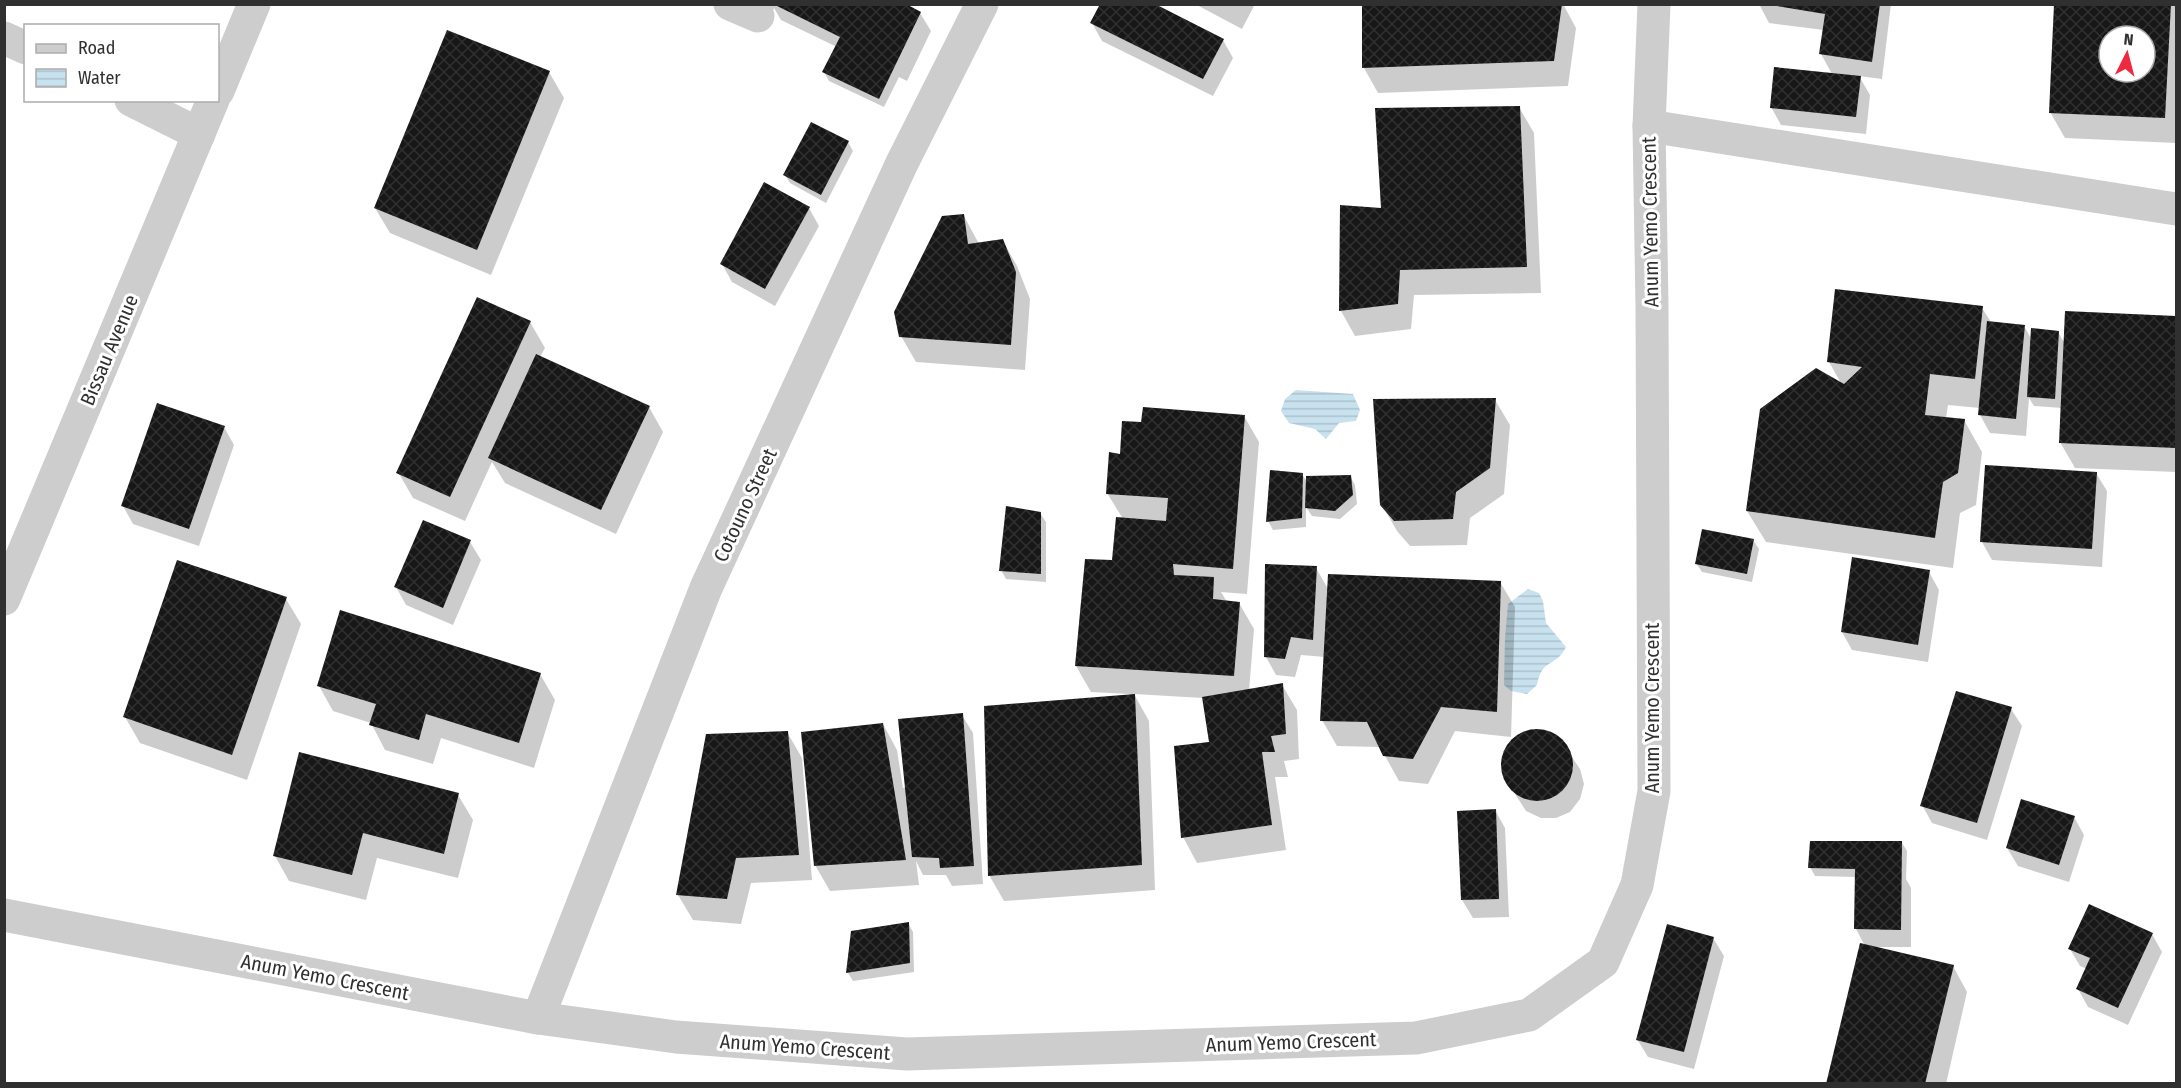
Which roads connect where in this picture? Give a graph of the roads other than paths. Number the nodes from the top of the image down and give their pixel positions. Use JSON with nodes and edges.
{"nodes":[{"id":1,"x":254,"y":4,"type":"edge"},
{"id":2,"x":982,"y":4,"type":"edge"},
{"id":3,"x":1654,"y":4,"type":"edge"},
{"id":4,"x":4,"y":38,"type":"edge"},
{"id":5,"x":24,"y":47,"type":"edge"},
{"id":6,"x":219,"y":89,"type":"edge"},
{"id":7,"x":135,"y":102,"type":"edge"},
{"id":8,"x":212,"y":102,"type":"edge"},
{"id":9,"x":1649,"y":126,"type":"junction"},
{"id":10,"x":199,"y":134,"type":"junction"},
{"id":11,"x":2176,"y":209,"type":"edge"},
{"id":12,"x":4,"y":599,"type":"edge"},
{"id":13,"x":4,"y":915,"type":"edge"},
{"id":14,"x":537,"y":1018,"type":"junction"}],
"edges":[{"from":1,"to":6,"type":"street"},
{"from":2,"to":14,"type":"street","name":"Cotouno Street"},
{"from":3,"to":9,"type":"street","name":"Anum Yemo Crescent"},
{"from":4,"to":5,"type":"street"},
{"from":7,"to":10,"type":"street"},
{"from":8,"to":10,"type":"street","name":"Bissau Avenue"},
{"from":9,"to":11,"type":"street"},
{"from":9,"to":14,"type":"street","name":"Anum Yemo Crescent"},
{"from":10,"to":12,"type":"street","name":"Bissau Avenue"},
{"from":13,"to":14,"type":"street","name":"Anum Yemo Crescent"}]}
